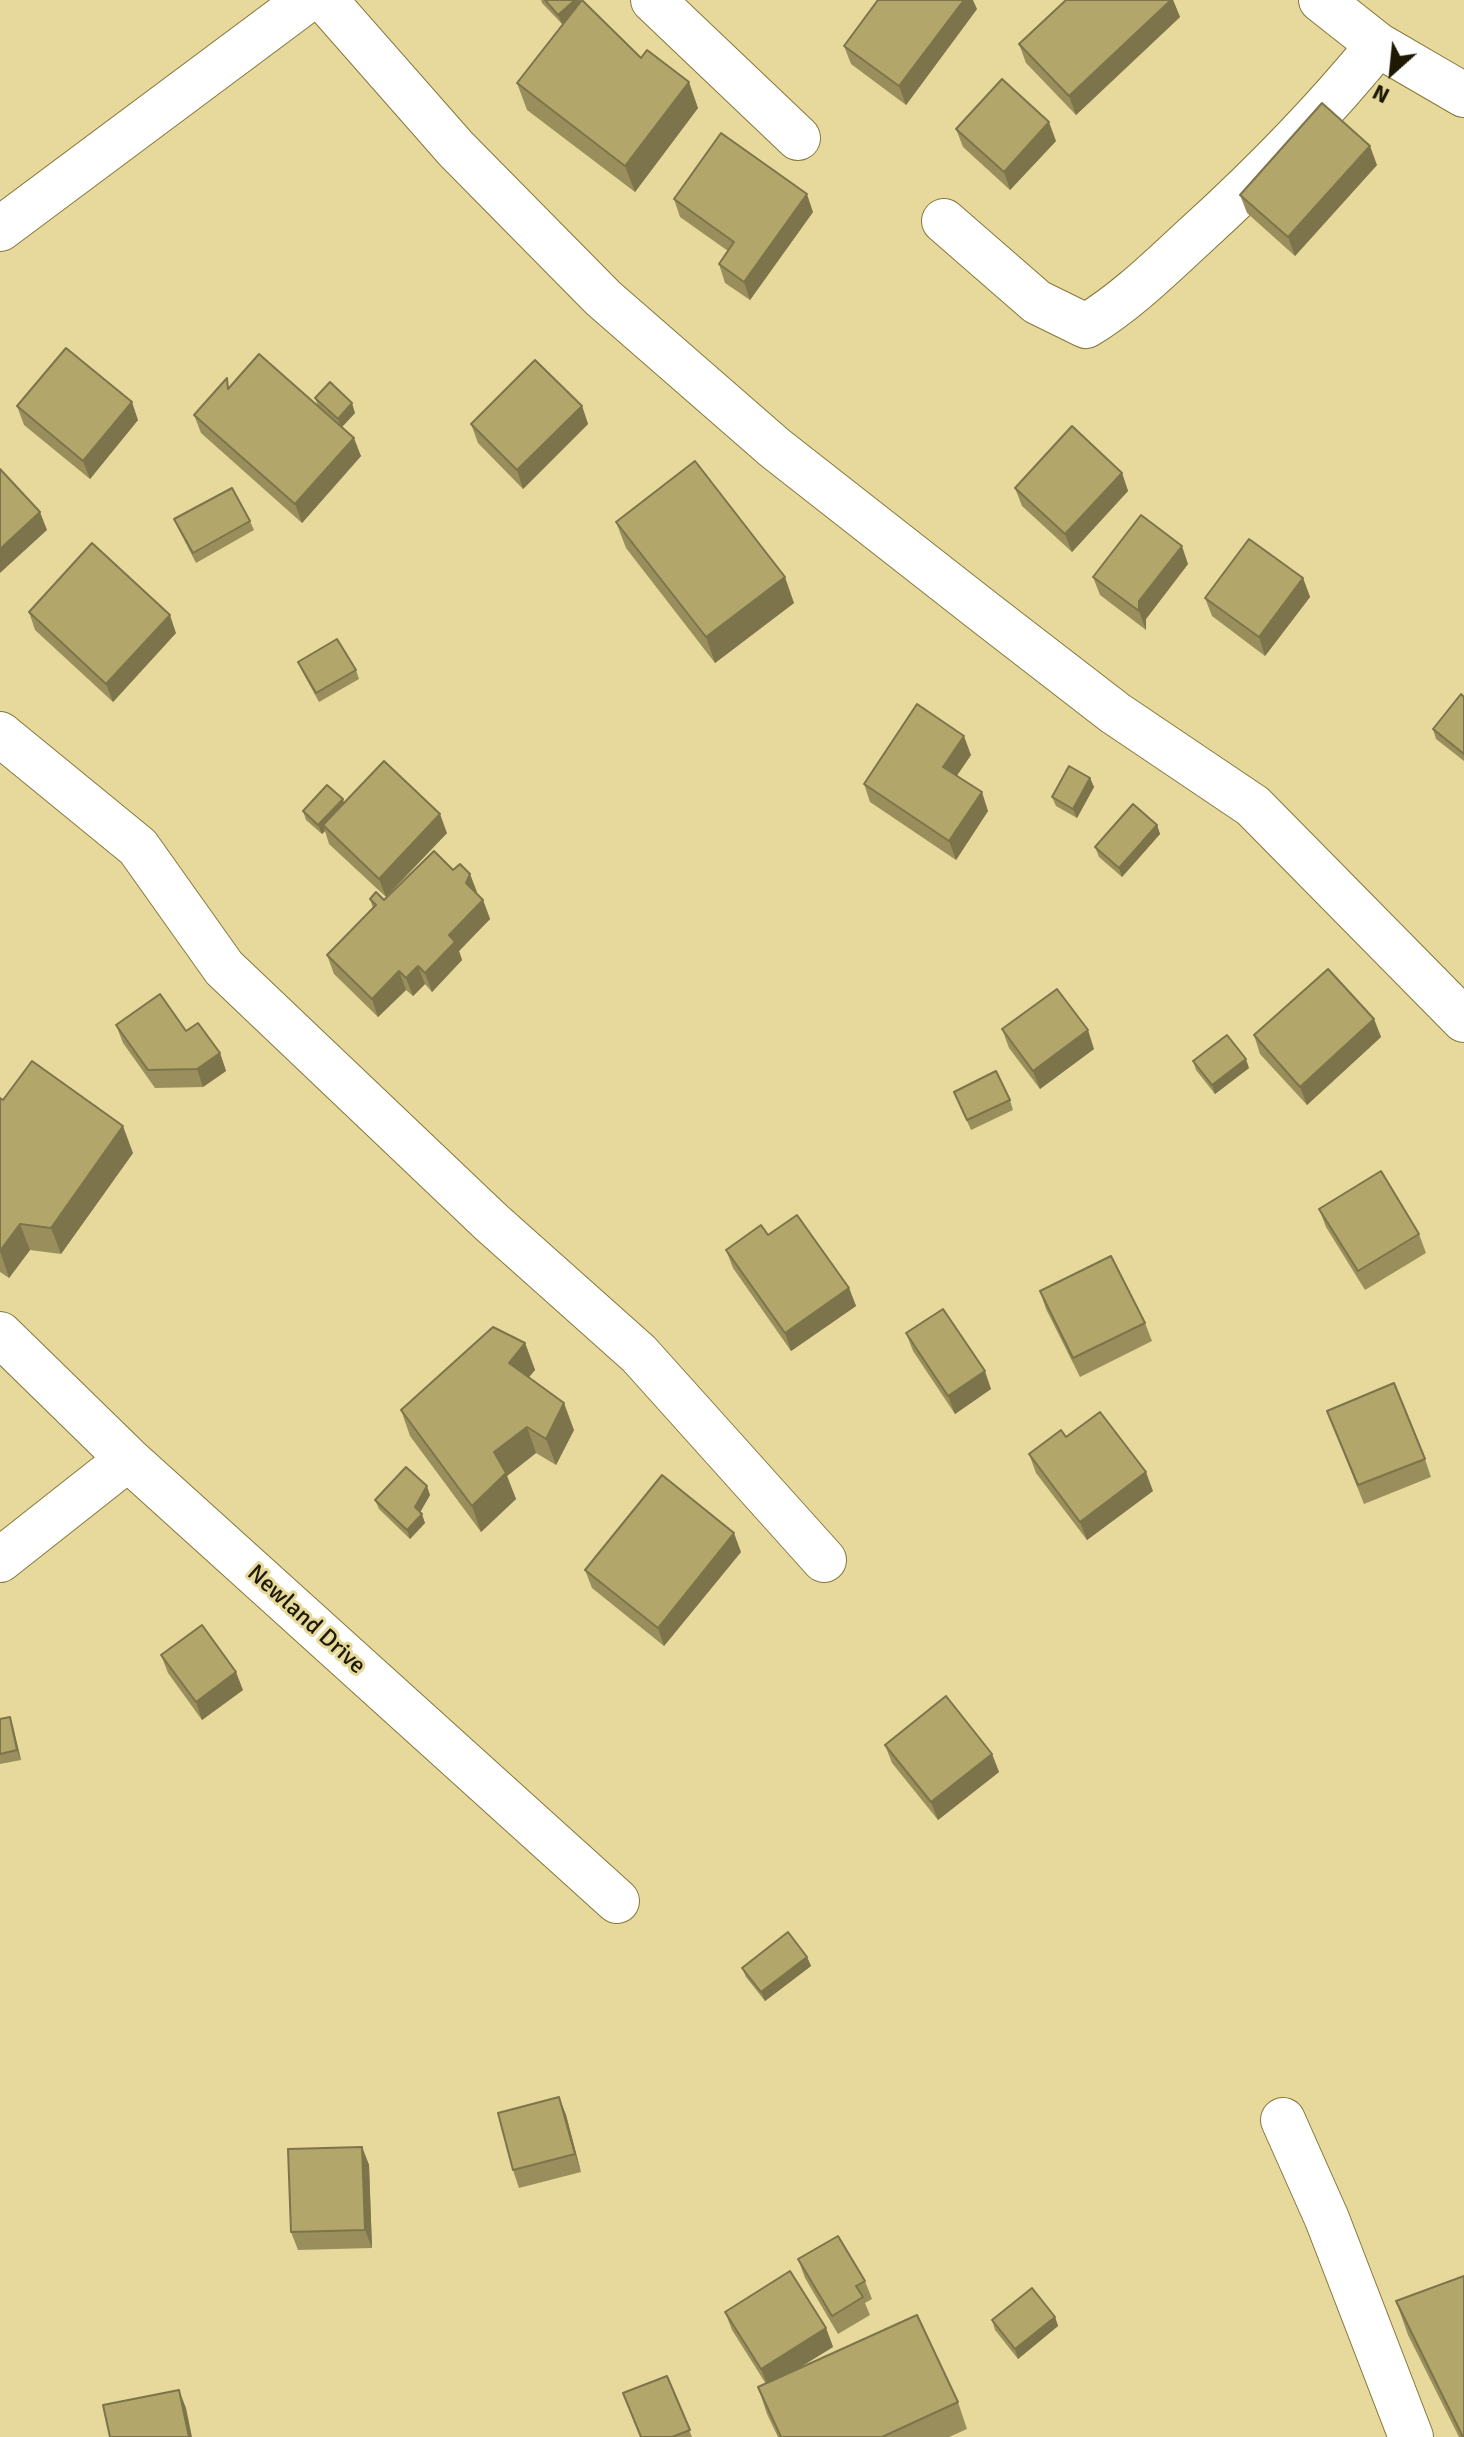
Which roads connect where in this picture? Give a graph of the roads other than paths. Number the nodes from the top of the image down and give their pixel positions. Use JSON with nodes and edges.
{"nodes":[{"id":1,"x":307,"y":0,"type":"edge"},
{"id":2,"x":325,"y":0,"type":"edge"},
{"id":3,"x":653,"y":0,"type":"edge"},
{"id":4,"x":1321,"y":0,"type":"edge"},
{"id":5,"x":1378,"y":45,"type":"junction"},
{"id":6,"x":1464,"y":95,"type":"edge"},
{"id":7,"x":798,"y":138,"type":"dead end"},
{"id":8,"x":944,"y":221,"type":"dead end"},
{"id":9,"x":0,"y":229,"type":"edge"},
{"id":10,"x":0,"y":734,"type":"edge"},
{"id":11,"x":1464,"y":1020,"type":"edge"},
{"id":12,"x":0,"y":1334,"type":"edge"},
{"id":13,"x":128,"y":1459,"type":"junction"},
{"id":14,"x":0,"y":1560,"type":"edge"},
{"id":15,"x":824,"y":1560,"type":"dead end"},
{"id":16,"x":617,"y":1901,"type":"dead end"},
{"id":17,"x":1283,"y":2120,"type":"dead end"},
{"id":18,"x":1411,"y":2437,"type":"edge"}],
"edges":[{"from":1,"to":9,"type":"street"},
{"from":2,"to":11,"type":"street"},
{"from":3,"to":7,"type":"street"},
{"from":4,"to":5,"type":"street"},
{"from":5,"to":6,"type":"street"},
{"from":5,"to":8,"type":"street"},
{"from":10,"to":15,"type":"street"},
{"from":12,"to":13,"type":"street","name":"Newland Drive"},
{"from":13,"to":14,"type":"street"},
{"from":13,"to":16,"type":"street","name":"Newland Drive"},
{"from":17,"to":18,"type":"street"}]}
